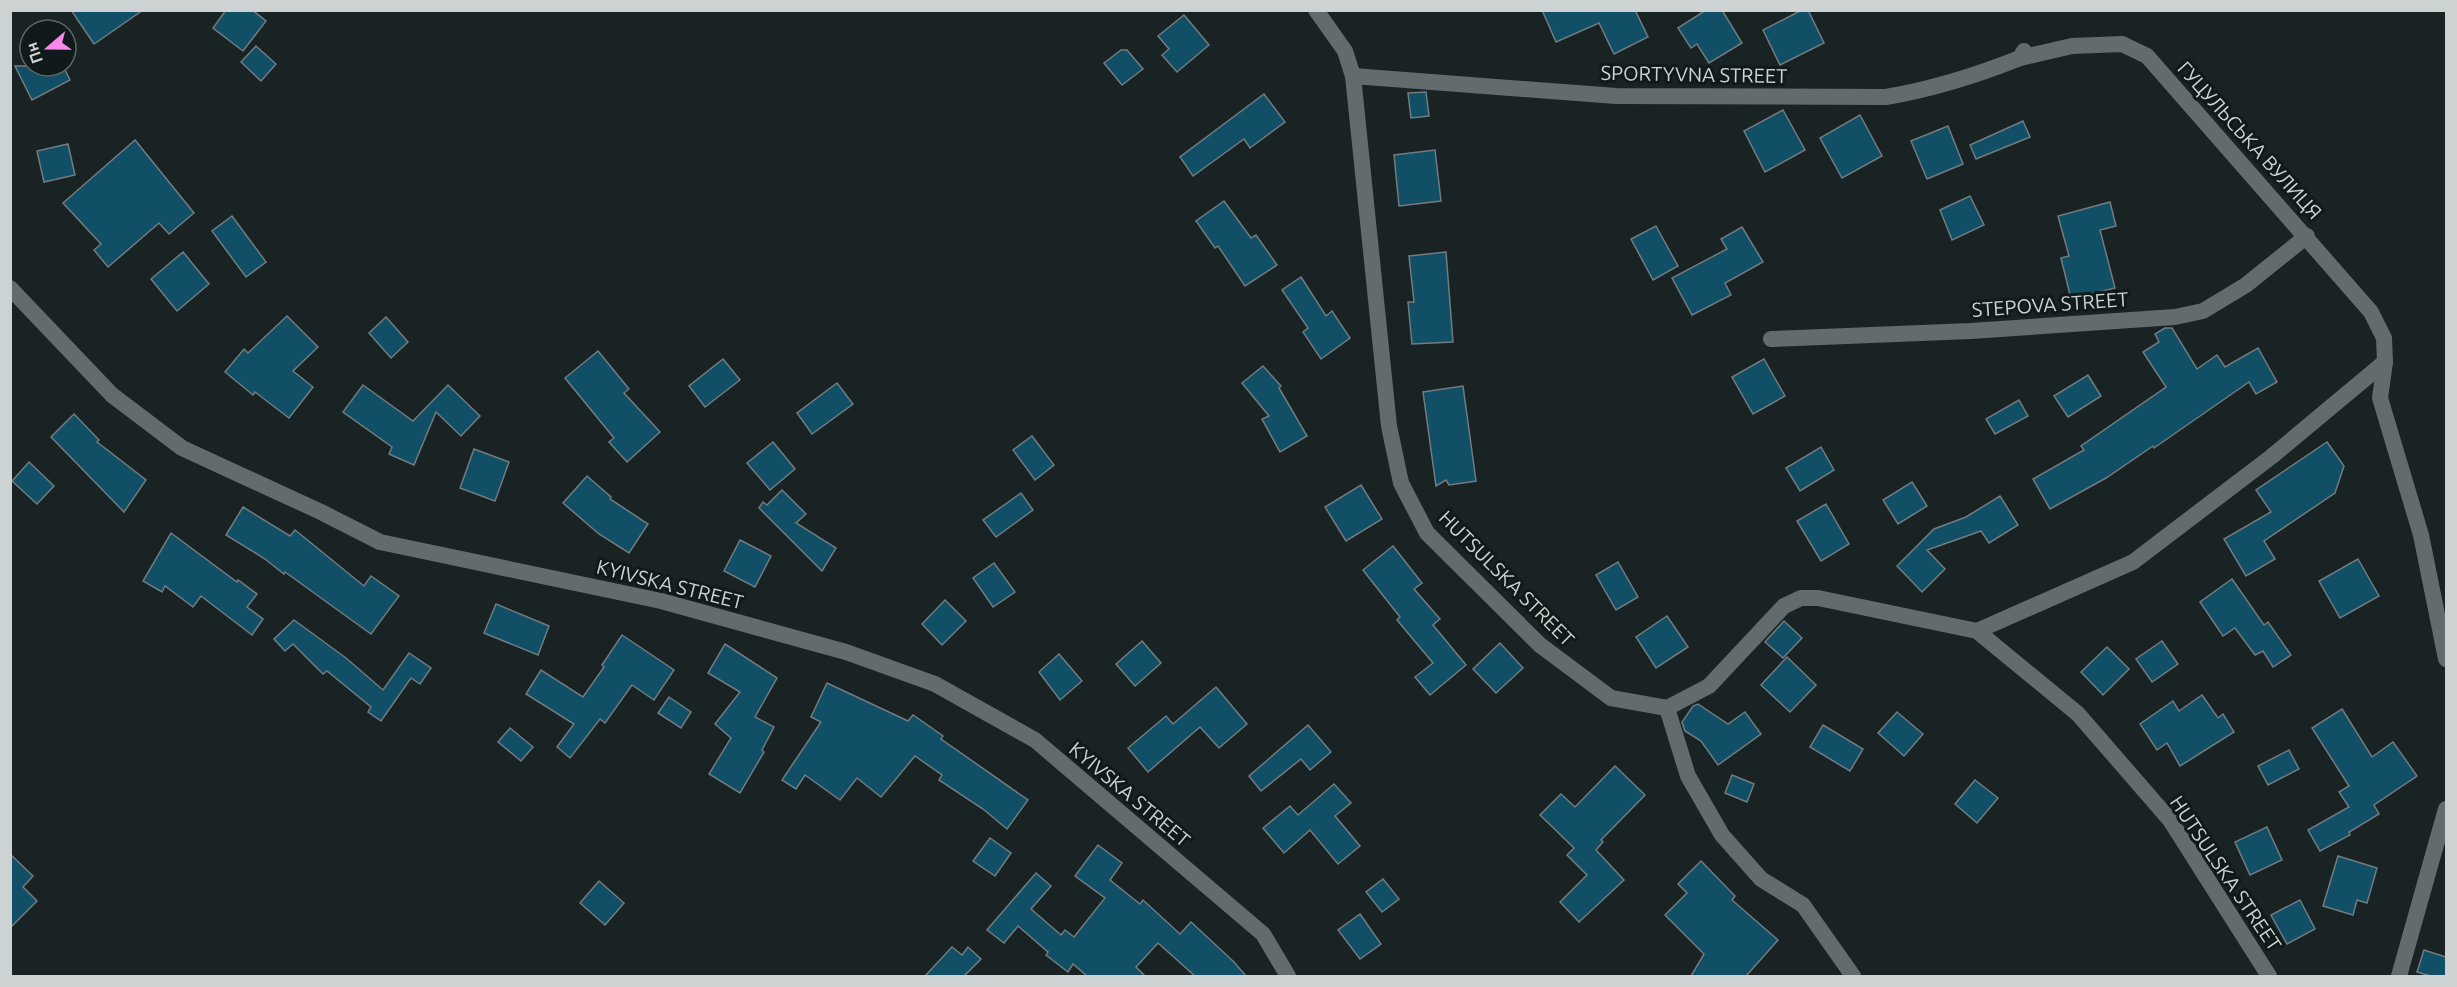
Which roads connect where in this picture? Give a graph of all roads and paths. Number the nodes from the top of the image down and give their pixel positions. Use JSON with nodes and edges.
{"nodes":[{"id":1,"x":1316,"y":10,"type":"edge"},
{"id":2,"x":2022,"y":54,"type":"joint"},
{"id":3,"x":1353,"y":76,"type":"junction"},
{"id":4,"x":2307,"y":236,"type":"junction"},
{"id":5,"x":10,"y":288,"type":"edge"},
{"id":6,"x":1771,"y":339,"type":"dead end"},
{"id":7,"x":2385,"y":362,"type":"junction"},
{"id":8,"x":1977,"y":631,"type":"junction"},
{"id":9,"x":2446,"y":659,"type":"edge"},
{"id":10,"x":1667,"y":708,"type":"junction"},
{"id":11,"x":2446,"y":809,"type":"edge"},
{"id":12,"x":1288,"y":976,"type":"edge"},
{"id":13,"x":1853,"y":976,"type":"edge"},
{"id":14,"x":2269,"y":976,"type":"edge"},
{"id":15,"x":2399,"y":976,"type":"edge"}],
"edges":[{"from":1,"to":3,"type":"street","name":"HUTSULSKA STREET"},
{"from":2,"to":3,"type":"street","name":"SPORTYVNA STREET"},
{"from":2,"to":4,"type":"street","name":"ГУЦУЛЬСЬКА ВУЛИЦЯ"},
{"from":3,"to":10,"type":"street","name":"HUTSULSKA STREET"},
{"from":4,"to":6,"type":"street","name":"STEPOVA STREET"},
{"from":4,"to":7,"type":"street","name":"ГУЦУЛЬСЬКА ВУЛИЦЯ"},
{"from":5,"to":12,"type":"street","name":"KYIVSKA STREET"},
{"from":7,"to":8,"type":"street"},
{"from":7,"to":9,"type":"street","name":"ГУЦУЛЬСЬКА ВУЛИЦЯ"},
{"from":8,"to":10,"type":"street","name":"HUTSULSKA STREET"},
{"from":8,"to":14,"type":"street","name":"HUTSULSKA STREET"},
{"from":10,"to":13,"type":"street"},
{"from":11,"to":15,"type":"street"}]}
